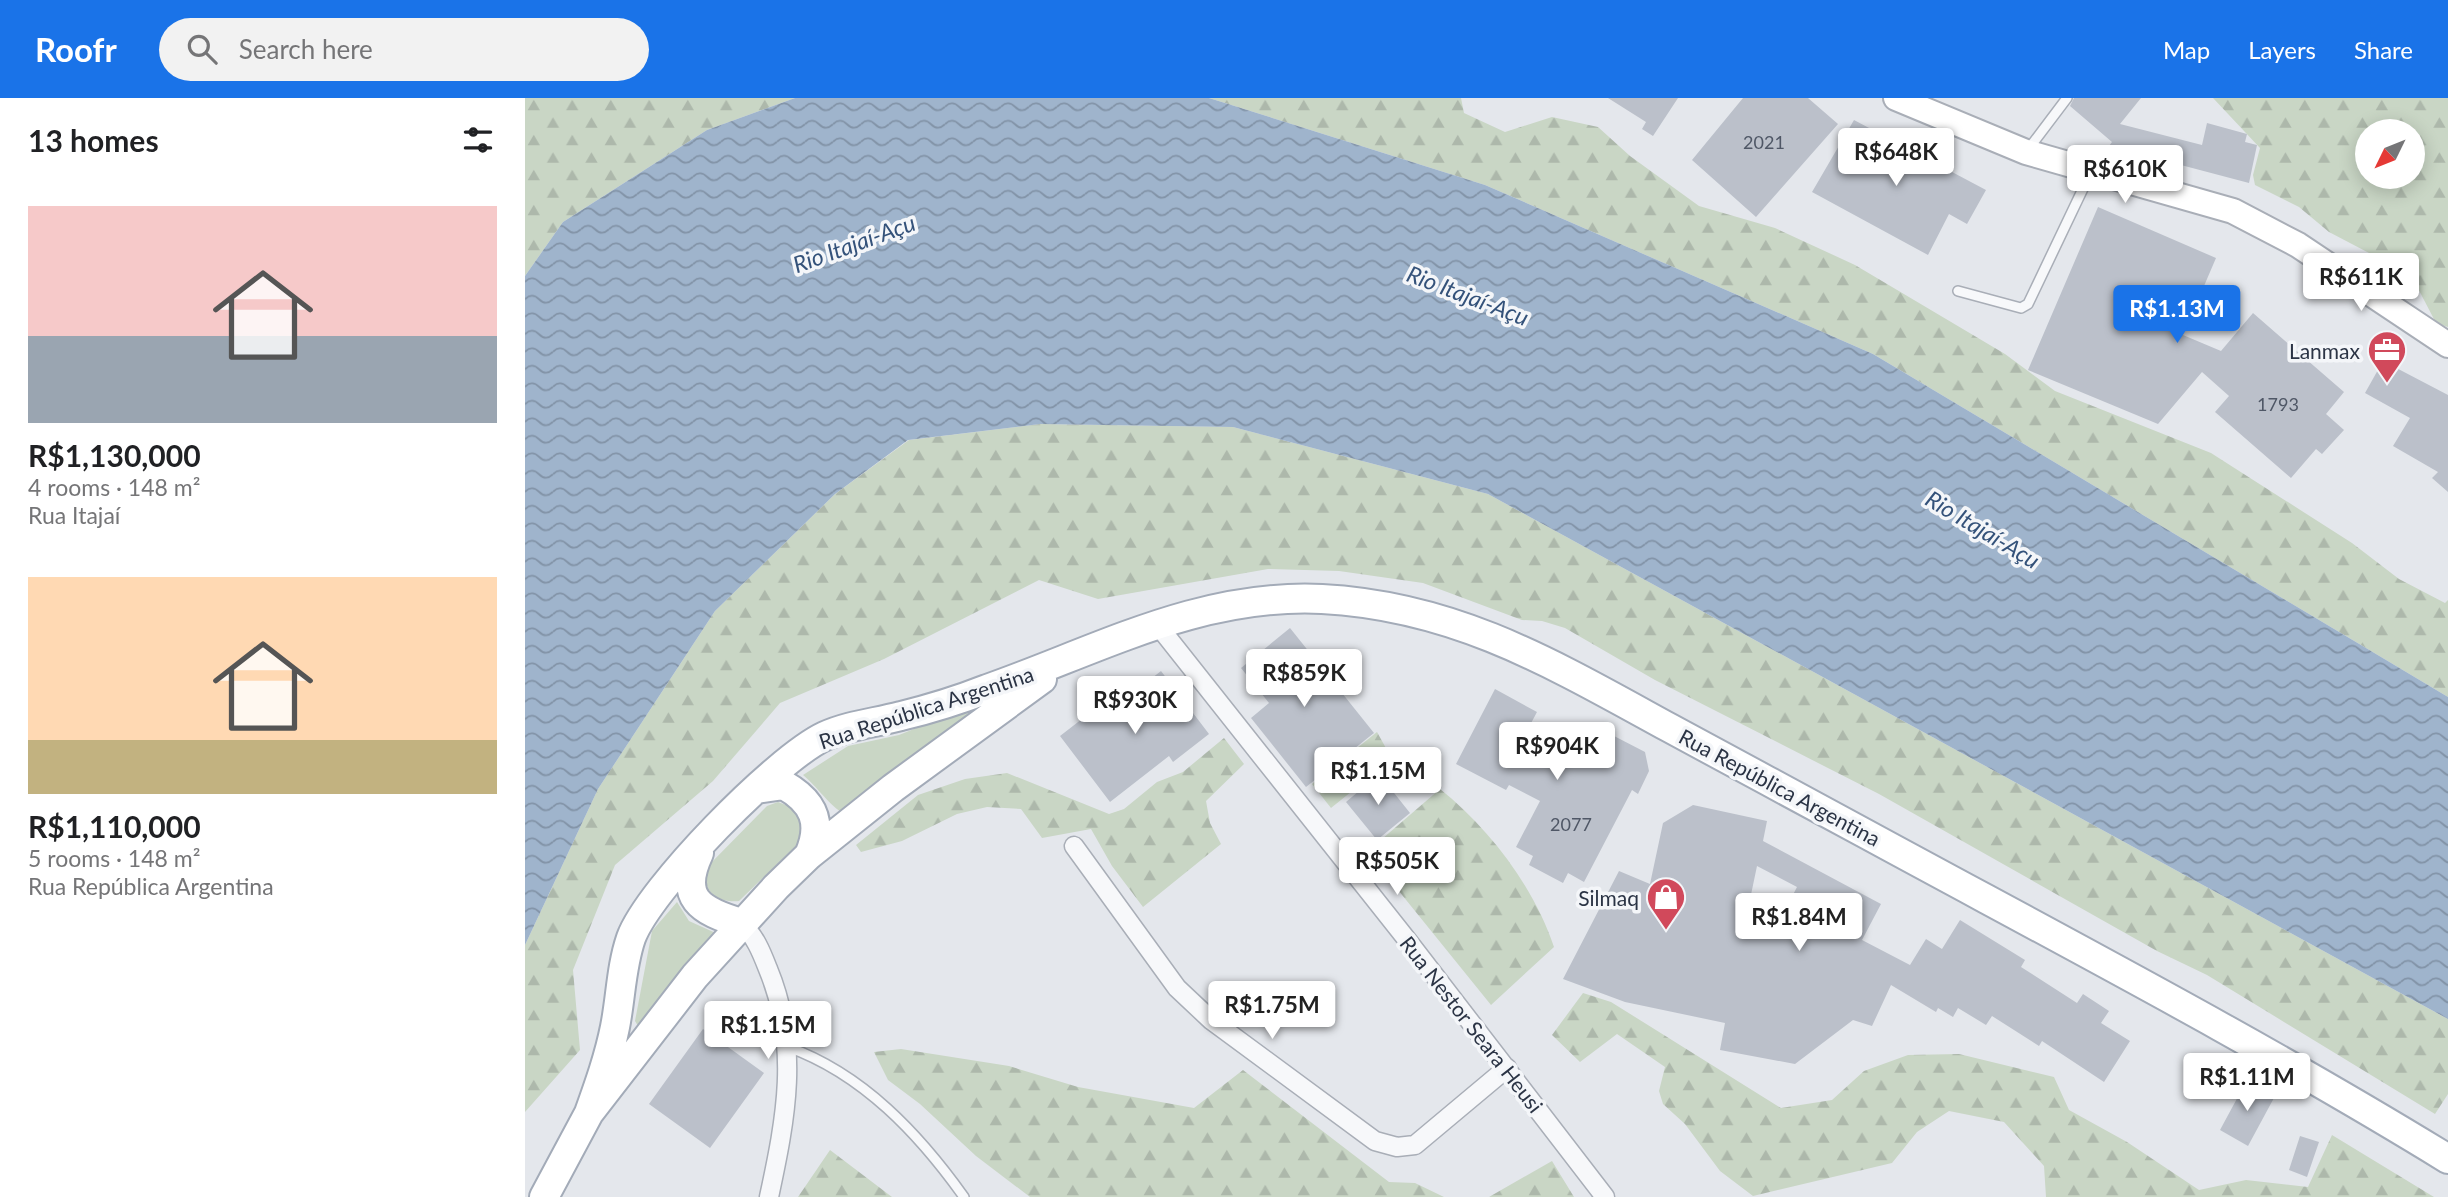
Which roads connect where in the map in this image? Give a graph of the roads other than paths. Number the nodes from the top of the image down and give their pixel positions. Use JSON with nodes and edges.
{"nodes":[{"id":1,"x":1896,"y":98,"type":"edge"},
{"id":2,"x":2067,"y":98,"type":"edge"},
{"id":3,"x":2026,"y":152,"type":"junction"},
{"id":4,"x":2091,"y":173,"type":"junction"},
{"id":5,"x":1958,"y":291,"type":"dead end"},
{"id":6,"x":2448,"y":345,"type":"edge"},
{"id":7,"x":1156,"y":623,"type":"junction"},
{"id":8,"x":1067,"y":661,"type":"junction"},
{"id":9,"x":756,"y":789,"type":"junction"},
{"id":10,"x":703,"y":844,"type":"junction"},
{"id":11,"x":1074,"y":846,"type":"dead end"},
{"id":12,"x":809,"y":855,"type":"junction"},
{"id":13,"x":741,"y":923,"type":"junction"},
{"id":14,"x":788,"y":1047,"type":"junction"},
{"id":15,"x":1507,"y":1068,"type":"junction"},
{"id":16,"x":589,"y":1114,"type":"junction"},
{"id":17,"x":2448,"y":1160,"type":"edge"},
{"id":18,"x":544,"y":1197,"type":"edge"},
{"id":19,"x":769,"y":1197,"type":"edge"},
{"id":20,"x":964,"y":1197,"type":"edge"},
{"id":21,"x":1605,"y":1197,"type":"edge"}],
"edges":[{"from":1,"to":3,"type":"main road"},
{"from":2,"to":3,"type":"lane"},
{"from":3,"to":4,"type":"main road"},
{"from":4,"to":5,"type":"lane"},
{"from":4,"to":6,"type":"main road"},
{"from":7,"to":8,"type":"main road","name":"Rua República Argentina"},
{"from":7,"to":15,"type":"street","name":"Rua Nestor Seara Heusi"},
{"from":7,"to":17,"type":"main road","name":"Rua República Argentina"},
{"from":8,"to":9,"type":"main road","name":"Rua República Argentina"},
{"from":8,"to":12,"type":"main road","name":"Rua República Argentina"},
{"from":9,"to":10,"type":"main road","name":"Rua República Argentina"},
{"from":9,"to":12,"type":"main road"},
{"from":10,"to":13,"type":"main road"},
{"from":10,"to":16,"type":"main road","name":"Rua República Argentina"},
{"from":11,"to":15,"type":"street"},
{"from":12,"to":13,"type":"main road","name":"Rua República Argentina"},
{"from":13,"to":14,"type":"street"},
{"from":13,"to":16,"type":"main road","name":"Rua República Argentina"},
{"from":14,"to":19,"type":"street"},
{"from":14,"to":20,"type":"lane"},
{"from":15,"to":21,"type":"street","name":"Rua Nestor Seara Heusi"},
{"from":16,"to":18,"type":"main road","name":"Rua República Argentina"}]}
